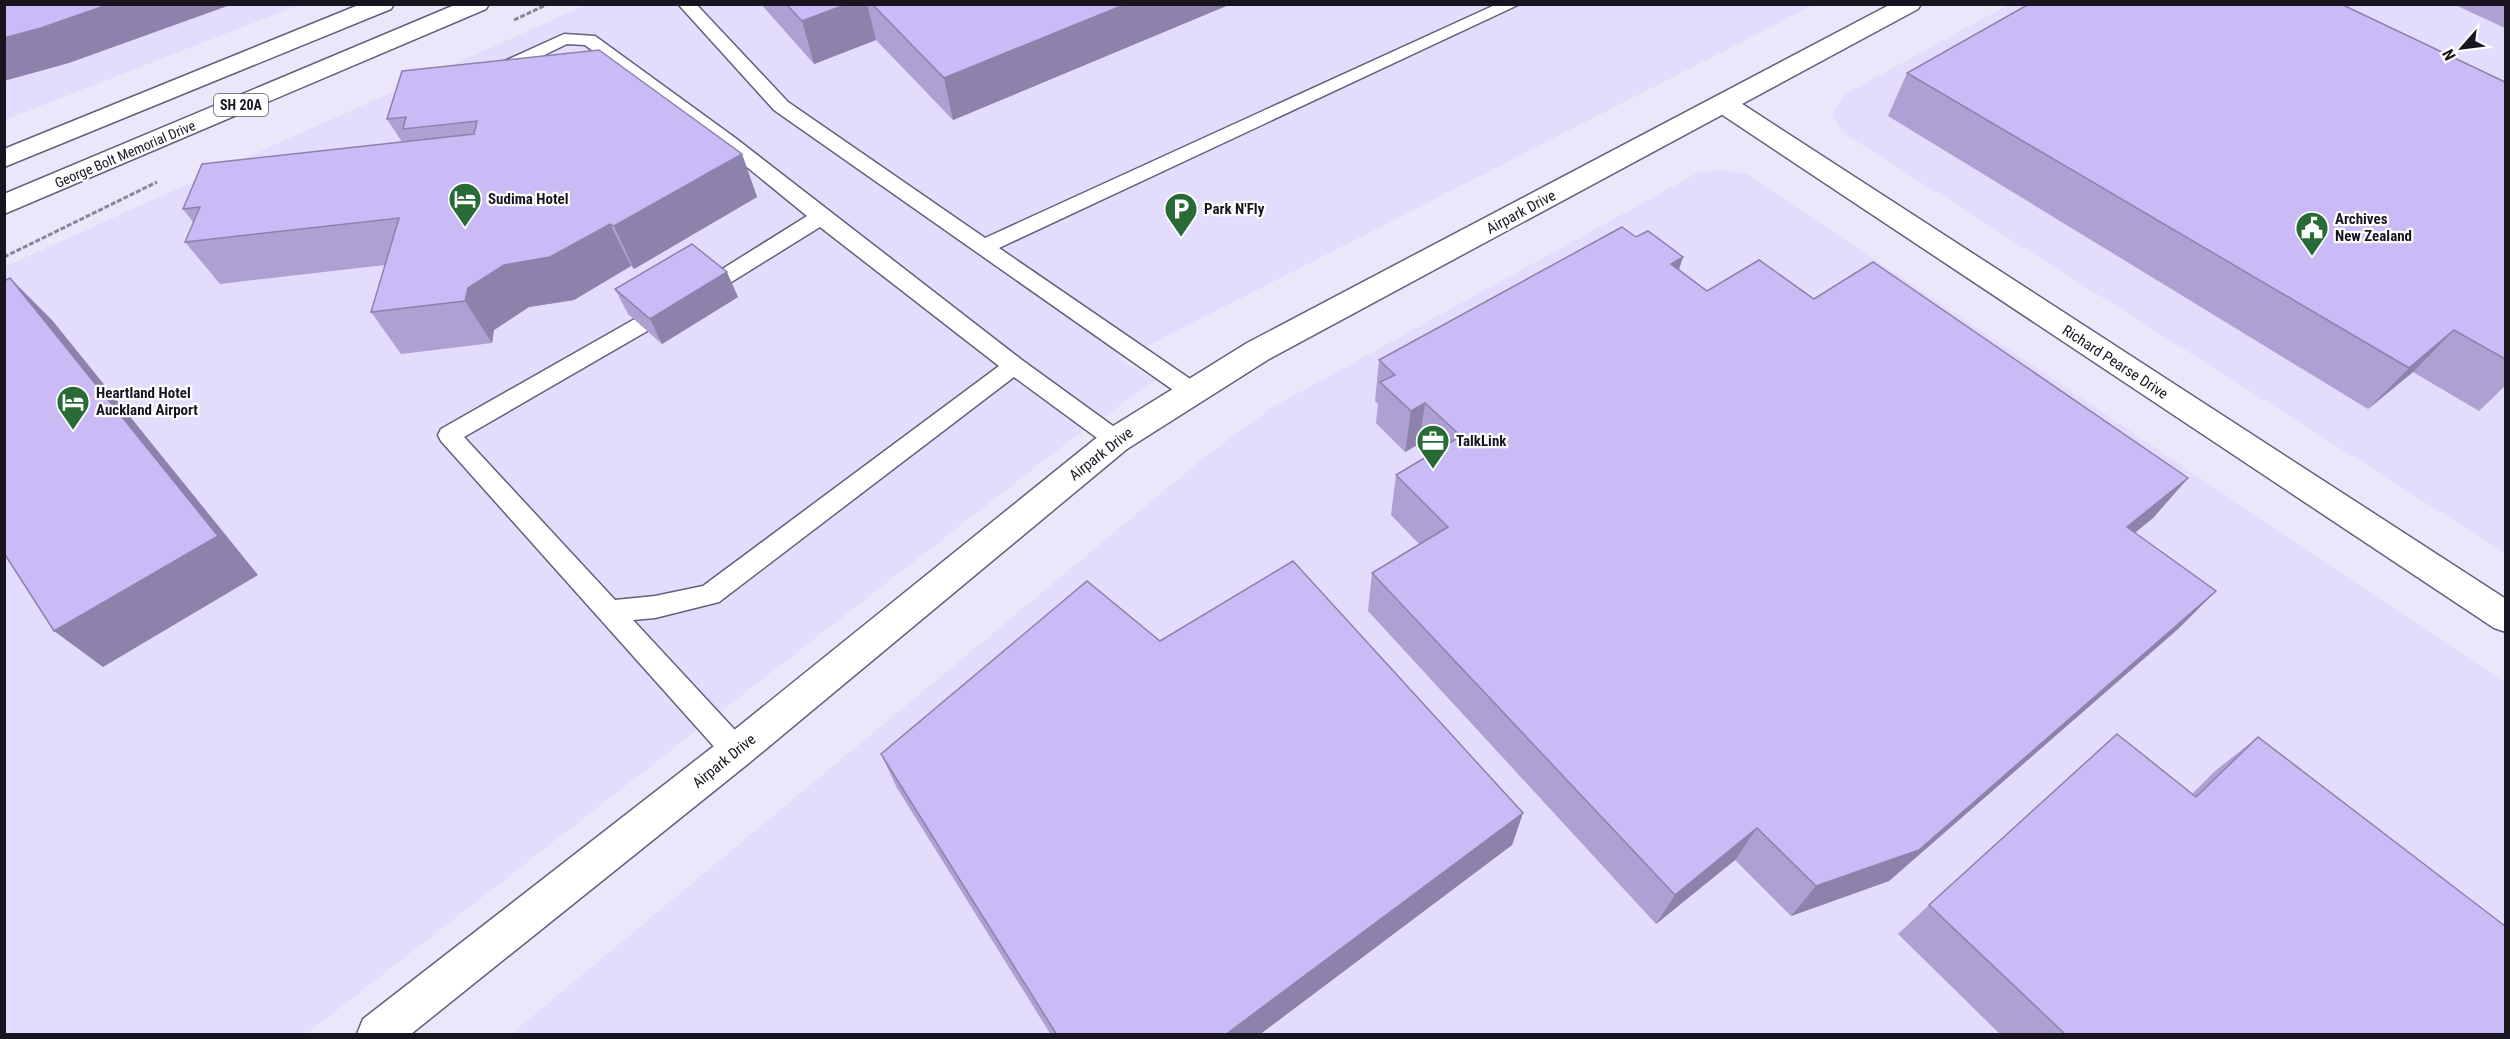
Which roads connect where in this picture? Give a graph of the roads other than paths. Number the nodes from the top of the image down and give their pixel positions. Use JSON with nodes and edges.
{"nodes":[{"id":1,"x":383,"y":4,"type":"edge"},
{"id":2,"x":478,"y":4,"type":"edge"},
{"id":3,"x":686,"y":4,"type":"edge"},
{"id":4,"x":1512,"y":4,"type":"edge"},
{"id":5,"x":1910,"y":4,"type":"edge"},
{"id":6,"x":482,"y":78,"type":"edge"},
{"id":7,"x":1724,"y":104,"type":"junction"},
{"id":8,"x":4,"y":159,"type":"edge"},
{"id":9,"x":4,"y":205,"type":"edge"},
{"id":10,"x":821,"y":217,"type":"junction"},
{"id":11,"x":983,"y":247,"type":"junction"},
{"id":12,"x":718,"y":281,"type":"edge"},
{"id":13,"x":641,"y":325,"type":"edge"},
{"id":14,"x":1014,"y":366,"type":"junction"},
{"id":15,"x":1191,"y":392,"type":"junction"},
{"id":16,"x":1116,"y":440,"type":"junction"},
{"id":17,"x":609,"y":611,"type":"junction"},
{"id":18,"x":2505,"y":618,"type":"edge"},
{"id":19,"x":736,"y":751,"type":"junction"},
{"id":20,"x":378,"y":1035,"type":"edge"}],
"edges":[{"from":1,"to":8,"type":"main road","number":"SH 20A"},
{"from":2,"to":9,"type":"main road","name":"George Bolt Memorial Drive","number":"SH 20A"},
{"from":3,"to":11,"type":"lane"},
{"from":4,"to":11,"type":"lane"},
{"from":5,"to":7,"type":"main road","name":"Airpark Drive"},
{"from":6,"to":10,"type":"lane"},
{"from":7,"to":15,"type":"main road","name":"Airpark Drive"},
{"from":7,"to":18,"type":"main road","name":"Richard Pearse Drive"},
{"from":10,"to":12,"type":"lane"},
{"from":10,"to":14,"type":"lane"},
{"from":11,"to":15,"type":"lane"},
{"from":13,"to":17,"type":"lane"},
{"from":14,"to":16,"type":"lane"},
{"from":14,"to":17,"type":"lane"},
{"from":15,"to":16,"type":"main road","name":"Airpark Drive"},
{"from":16,"to":19,"type":"main road","name":"Airpark Drive"},
{"from":17,"to":19,"type":"lane"},
{"from":19,"to":20,"type":"main road","name":"Airpark Drive"}]}
